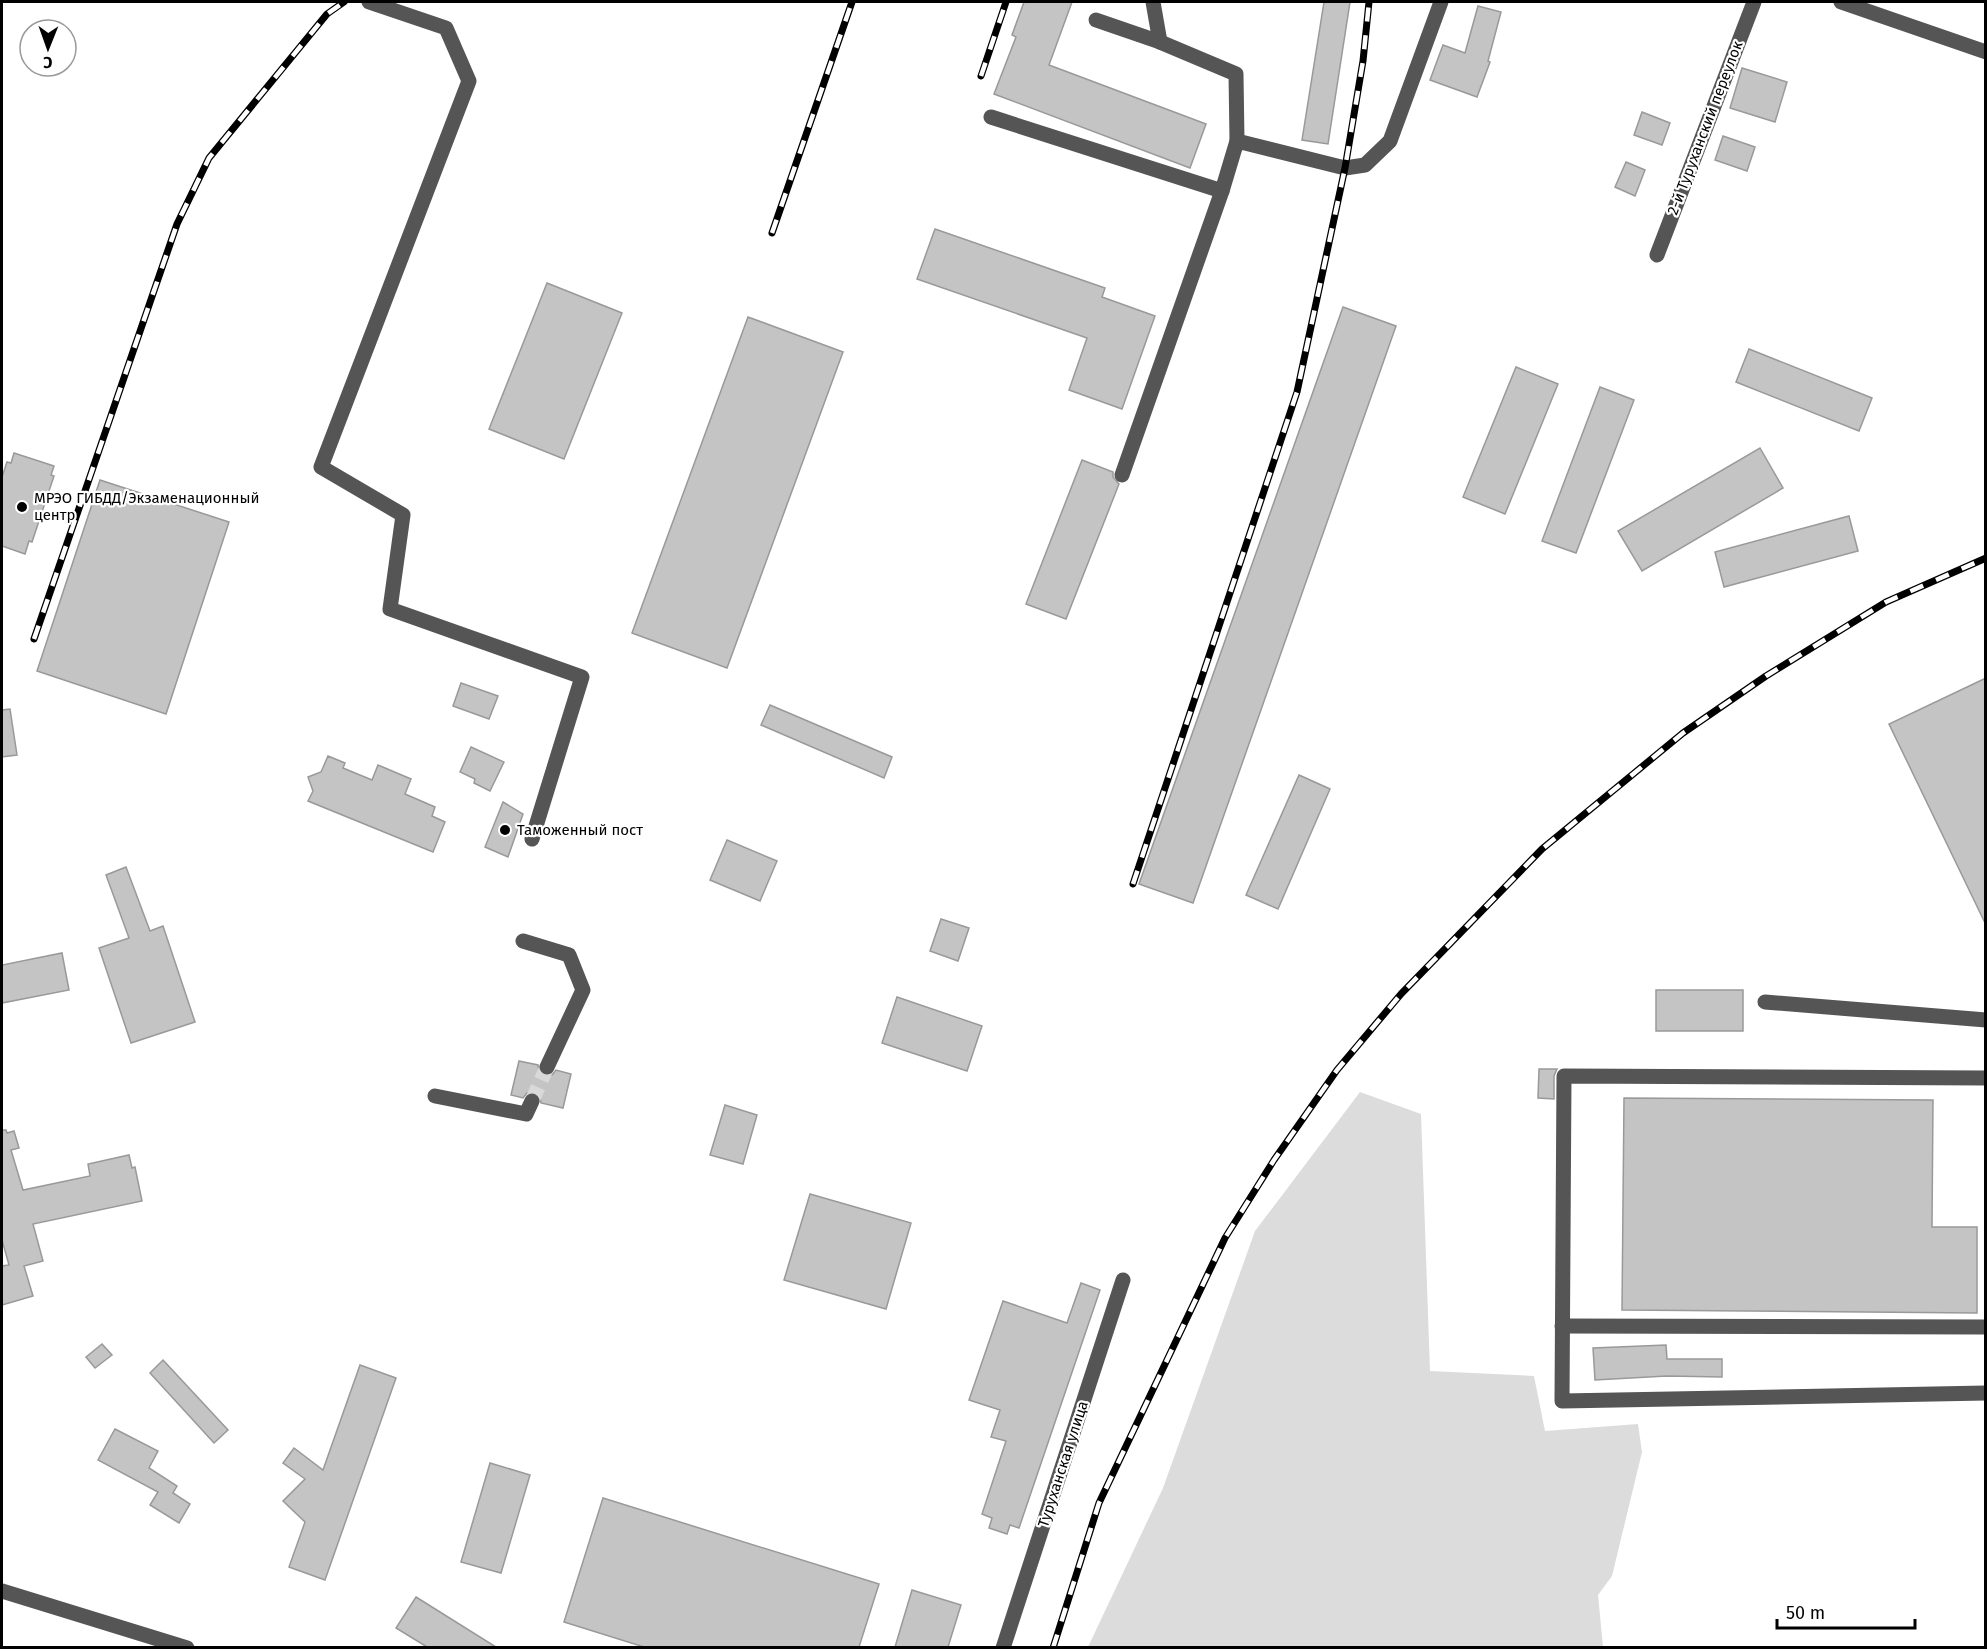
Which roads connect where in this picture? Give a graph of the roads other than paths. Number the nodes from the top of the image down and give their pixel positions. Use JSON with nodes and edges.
{"nodes":[{"id":1,"x":369,"y":2,"type":"edge"},
{"id":2,"x":1153,"y":2,"type":"edge"},
{"id":3,"x":1441,"y":2,"type":"edge"},
{"id":4,"x":1754,"y":2,"type":"edge"},
{"id":5,"x":1841,"y":2,"type":"edge"},
{"id":6,"x":1096,"y":20,"type":"dead end"},
{"id":7,"x":1160,"y":42,"type":"junction"},
{"id":8,"x":1986,"y":52,"type":"edge"},
{"id":9,"x":991,"y":117,"type":"dead end"},
{"id":10,"x":1237,"y":141,"type":"junction"},
{"id":11,"x":1222,"y":191,"type":"junction"},
{"id":12,"x":1657,"y":255,"type":"dead end"},
{"id":13,"x":1122,"y":475,"type":"dead end"},
{"id":14,"x":532,"y":839,"type":"dead end"},
{"id":15,"x":523,"y":940,"type":"dead end"},
{"id":16,"x":1765,"y":1002,"type":"dead end"},
{"id":17,"x":1986,"y":1020,"type":"edge"},
{"id":18,"x":547,"y":1067,"type":"tunnel mouth"},
{"id":19,"x":1986,"y":1078,"type":"edge"},
{"id":20,"x":435,"y":1096,"type":"dead end"},
{"id":21,"x":532,"y":1101,"type":"tunnel mouth"},
{"id":22,"x":1123,"y":1280,"type":"dead end"},
{"id":23,"x":1562,"y":1326,"type":"junction"},
{"id":24,"x":1986,"y":1327,"type":"edge"},
{"id":25,"x":1986,"y":1393,"type":"edge"},
{"id":26,"x":2,"y":1591,"type":"edge"},
{"id":27,"x":186,"y":1647,"type":"edge"},
{"id":28,"x":1004,"y":1647,"type":"edge"}],
"edges":[{"from":1,"to":14,"type":"street"},
{"from":2,"to":7,"type":"street"},
{"from":3,"to":10,"type":"street"},
{"from":4,"to":12,"type":"street","name":"2-й Туруханский переулок"},
{"from":5,"to":8,"type":"street"},
{"from":6,"to":7,"type":"street"},
{"from":7,"to":10,"type":"street"},
{"from":9,"to":11,"type":"street"},
{"from":10,"to":11,"type":"street"},
{"from":11,"to":13,"type":"street"},
{"from":15,"to":18,"type":"street"},
{"from":16,"to":17,"type":"street"},
{"from":19,"to":23,"type":"street"},
{"from":20,"to":21,"type":"street"},
{"from":22,"to":28,"type":"street","name":"Туруханская улица"},
{"from":23,"to":24,"type":"street"},
{"from":23,"to":25,"type":"street"},
{"from":26,"to":27,"type":"street"}]}
